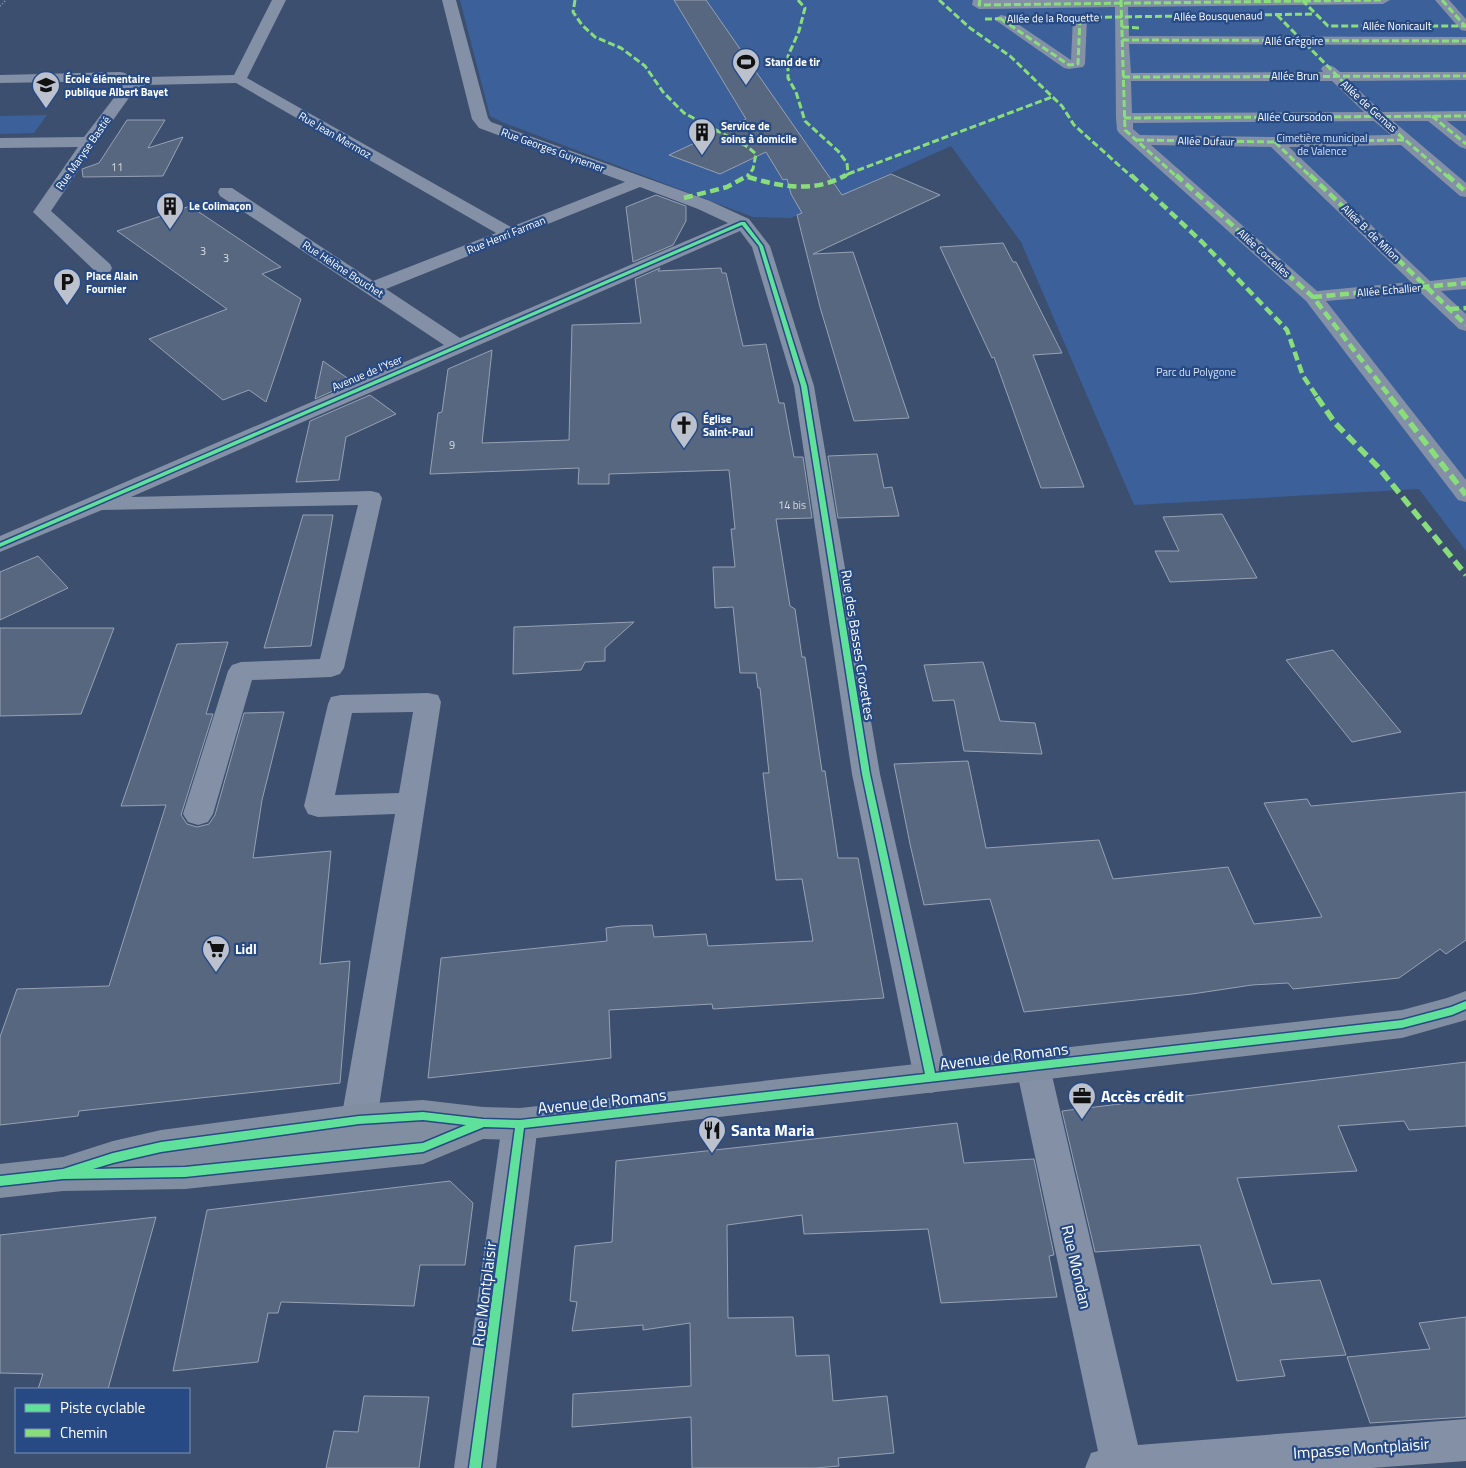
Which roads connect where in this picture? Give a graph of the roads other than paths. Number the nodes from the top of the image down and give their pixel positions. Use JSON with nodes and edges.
{"nodes":[{"id":1,"x":279,"y":0,"type":"edge"},
{"id":2,"x":449,"y":0,"type":"edge"},
{"id":3,"x":1383,"y":0,"type":"edge"},
{"id":4,"x":1442,"y":0,"type":"edge"},
{"id":5,"x":1302,"y":1,"type":"edge"},
{"id":6,"x":979,"y":3,"type":"edge"},
{"id":7,"x":1121,"y":7,"type":"edge"},
{"id":8,"x":1315,"y":14,"type":"junction"},
{"id":9,"x":1277,"y":15,"type":"junction"},
{"id":10,"x":1080,"y":18,"type":"junction"},
{"id":11,"x":985,"y":19,"type":"dead end"},
{"id":12,"x":1001,"y":19,"type":"junction"},
{"id":13,"x":1466,"y":27,"type":"edge"},
{"id":14,"x":1122,"y":40,"type":"junction"},
{"id":15,"x":1302,"y":41,"type":"junction"},
{"id":16,"x":1466,"y":41,"type":"edge"},
{"id":17,"x":1335,"y":76,"type":"junction"},
{"id":18,"x":1466,"y":76,"type":"edge"},
{"id":19,"x":1123,"y":77,"type":"junction"},
{"id":20,"x":0,"y":78,"type":"edge"},
{"id":21,"x":239,"y":79,"type":"junction"},
{"id":22,"x":131,"y":85,"type":"junction"},
{"id":23,"x":1432,"y":116,"type":"junction"},
{"id":24,"x":1466,"y":116,"type":"edge"},
{"id":25,"x":1380,"y":117,"type":"junction"},
{"id":26,"x":1124,"y":118,"type":"junction"},
{"id":27,"x":1137,"y":140,"type":"junction"},
{"id":28,"x":1405,"y":140,"type":"junction"},
{"id":29,"x":89,"y":142,"type":"junction"},
{"id":30,"x":1275,"y":142,"type":"junction"},
{"id":31,"x":0,"y":143,"type":"edge"},
{"id":32,"x":1466,"y":144,"type":"edge"},
{"id":33,"x":639,"y":182,"type":"junction"},
{"id":34,"x":226,"y":192,"type":"dead end"},
{"id":35,"x":1466,"y":192,"type":"edge"},
{"id":36,"x":743,"y":223,"type":"junction"},
{"id":37,"x":509,"y":233,"type":"junction"},
{"id":38,"x":102,"y":268,"type":"dead end"},
{"id":39,"x":1466,"y":284,"type":"edge"},
{"id":40,"x":1426,"y":287,"type":"junction"},
{"id":41,"x":372,"y":288,"type":"junction"},
{"id":42,"x":1312,"y":296,"type":"junction"},
{"id":43,"x":1458,"y":309,"type":"edge"},
{"id":44,"x":1466,"y":325,"type":"edge"},
{"id":45,"x":459,"y":346,"type":"junction"},
{"id":46,"x":1466,"y":495,"type":"edge"},
{"id":47,"x":93,"y":505,"type":"junction"},
{"id":48,"x":0,"y":545,"type":"edge"},
{"id":49,"x":411,"y":803,"type":"junction"},
{"id":50,"x":198,"y":814,"type":"dead end"},
{"id":51,"x":1466,"y":1005,"type":"edge"},
{"id":52,"x":1033,"y":1067,"type":"junction"},
{"id":53,"x":932,"y":1078,"type":"junction"},
{"id":54,"x":359,"y":1120,"type":"junction"},
{"id":55,"x":483,"y":1123,"type":"junction"},
{"id":56,"x":520,"y":1124,"type":"junction"},
{"id":57,"x":63,"y":1174,"type":"junction"},
{"id":58,"x":0,"y":1182,"type":"edge"},
{"id":59,"x":1466,"y":1440,"type":"edge"},
{"id":60,"x":1114,"y":1467,"type":"edge"},
{"id":61,"x":475,"y":1468,"type":"edge"}],
"edges":[{"from":1,"to":21,"type":"street"},
{"from":2,"to":33,"type":"street","name":"Rue Georges Guynemer"},
{"from":3,"to":5,"type":"street"},
{"from":4,"to":13,"type":"street"},
{"from":5,"to":7,"type":"street"},
{"from":5,"to":8,"type":"street"},
{"from":6,"to":7,"type":"street"},
{"from":7,"to":9,"type":"street","name":"Allée Bousquenaud"},
{"from":7,"to":10,"type":"street","name":"Allée de la Roquette"},
{"from":7,"to":14,"type":"street","name":"Allée Corcelles"},
{"from":8,"to":9,"type":"street","name":"Allée Bousquenaud"},
{"from":8,"to":13,"type":"street","name":"Allée Nonicault"},
{"from":9,"to":15,"type":"street","name":"Allée de Gemas"},
{"from":10,"to":12,"type":"street","name":"Allée de la Roquette"},
{"from":10,"to":12,"type":"street"},
{"from":11,"to":12,"type":"street","name":"Allée de la Roquette"},
{"from":14,"to":15,"type":"street","name":"Allé Grégoire"},
{"from":14,"to":19,"type":"street","name":"Allée Corcelles"},
{"from":15,"to":16,"type":"street","name":"Allé Grégoire"},
{"from":15,"to":17,"type":"street","name":"Allée de Gemas"},
{"from":17,"to":18,"type":"street","name":"Allée Brun"},
{"from":17,"to":19,"type":"street","name":"Allée Brun"},
{"from":17,"to":25,"type":"street","name":"Allée de Gemas"},
{"from":19,"to":26,"type":"street","name":"Allée Corcelles"},
{"from":20,"to":22,"type":"street"},
{"from":21,"to":22,"type":"street"},
{"from":21,"to":37,"type":"street","name":"Rue Jean Mermoz"},
{"from":22,"to":29,"type":"street","name":"Rue Maryse Bastié"},
{"from":23,"to":24,"type":"street","name":"Allée Coursodon"},
{"from":23,"to":25,"type":"street","name":"Allée Coursodon"},
{"from":23,"to":32,"type":"street"},
{"from":25,"to":26,"type":"street","name":"Allée Coursodon"},
{"from":25,"to":28,"type":"street","name":"Allée de Gemas"},
{"from":26,"to":27,"type":"street","name":"Allée Corcelles"},
{"from":27,"to":30,"type":"street","name":"Allée Dufaur"},
{"from":27,"to":42,"type":"street","name":"Allée Corcelles"},
{"from":28,"to":30,"type":"street","name":"Allée Dufaur"},
{"from":28,"to":35,"type":"street","name":"Allée de Gemas"},
{"from":29,"to":31,"type":"street"},
{"from":29,"to":38,"type":"street","name":"Rue Maryse Bastié"},
{"from":30,"to":40,"type":"street","name":"Allée B. de Milon"},
{"from":33,"to":36,"type":"street","name":"Rue Georges Guynemer"},
{"from":33,"to":37,"type":"street","name":"Rue Henri Farman"},
{"from":34,"to":41,"type":"street","name":"Rue Hélène Bouchet"},
{"from":36,"to":45,"type":"street","name":"Avenue de l'Yser"},
{"from":36,"to":53,"type":"street","name":"Rue des Basses Crozettes"},
{"from":37,"to":41,"type":"street","name":"Rue Henri Farman"},
{"from":39,"to":40,"type":"street","name":"Allée Echallier"},
{"from":40,"to":42,"type":"street","name":"Allée Echallier"},
{"from":40,"to":43,"type":"street","name":"Allée B. de Milon"},
{"from":41,"to":45,"type":"street","name":"Rue Hélène Bouchet"},
{"from":42,"to":46,"type":"street","name":"Allée Corcelles"},
{"from":43,"to":44,"type":"street","name":"Allée B. de Milon"},
{"from":45,"to":47,"type":"street","name":"Avenue de l'Yser"},
{"from":47,"to":48,"type":"street","name":"Avenue de l'Yser"},
{"from":47,"to":50,"type":"street"},
{"from":49,"to":49,"type":"street"},
{"from":49,"to":54,"type":"street"},
{"from":51,"to":52,"type":"main road","name":"Avenue de Romans"},
{"from":52,"to":53,"type":"main road","name":"Avenue de Romans"},
{"from":52,"to":60,"type":"street","name":"Rue Mondan"},
{"from":53,"to":56,"type":"main road","name":"Avenue de Romans"},
{"from":54,"to":55,"type":"main road","name":"Avenue de Romans"},
{"from":54,"to":57,"type":"main road","name":"Avenue de Romans"},
{"from":55,"to":56,"type":"main road","name":"Avenue de Romans"},
{"from":55,"to":57,"type":"main road","name":"Avenue de Romans"},
{"from":56,"to":61,"type":"street","name":"Rue Montplaisir"},
{"from":57,"to":58,"type":"main road","name":"Avenue de Romans"},
{"from":59,"to":60,"type":"street","name":"Impasse Montplaisir"}]}
